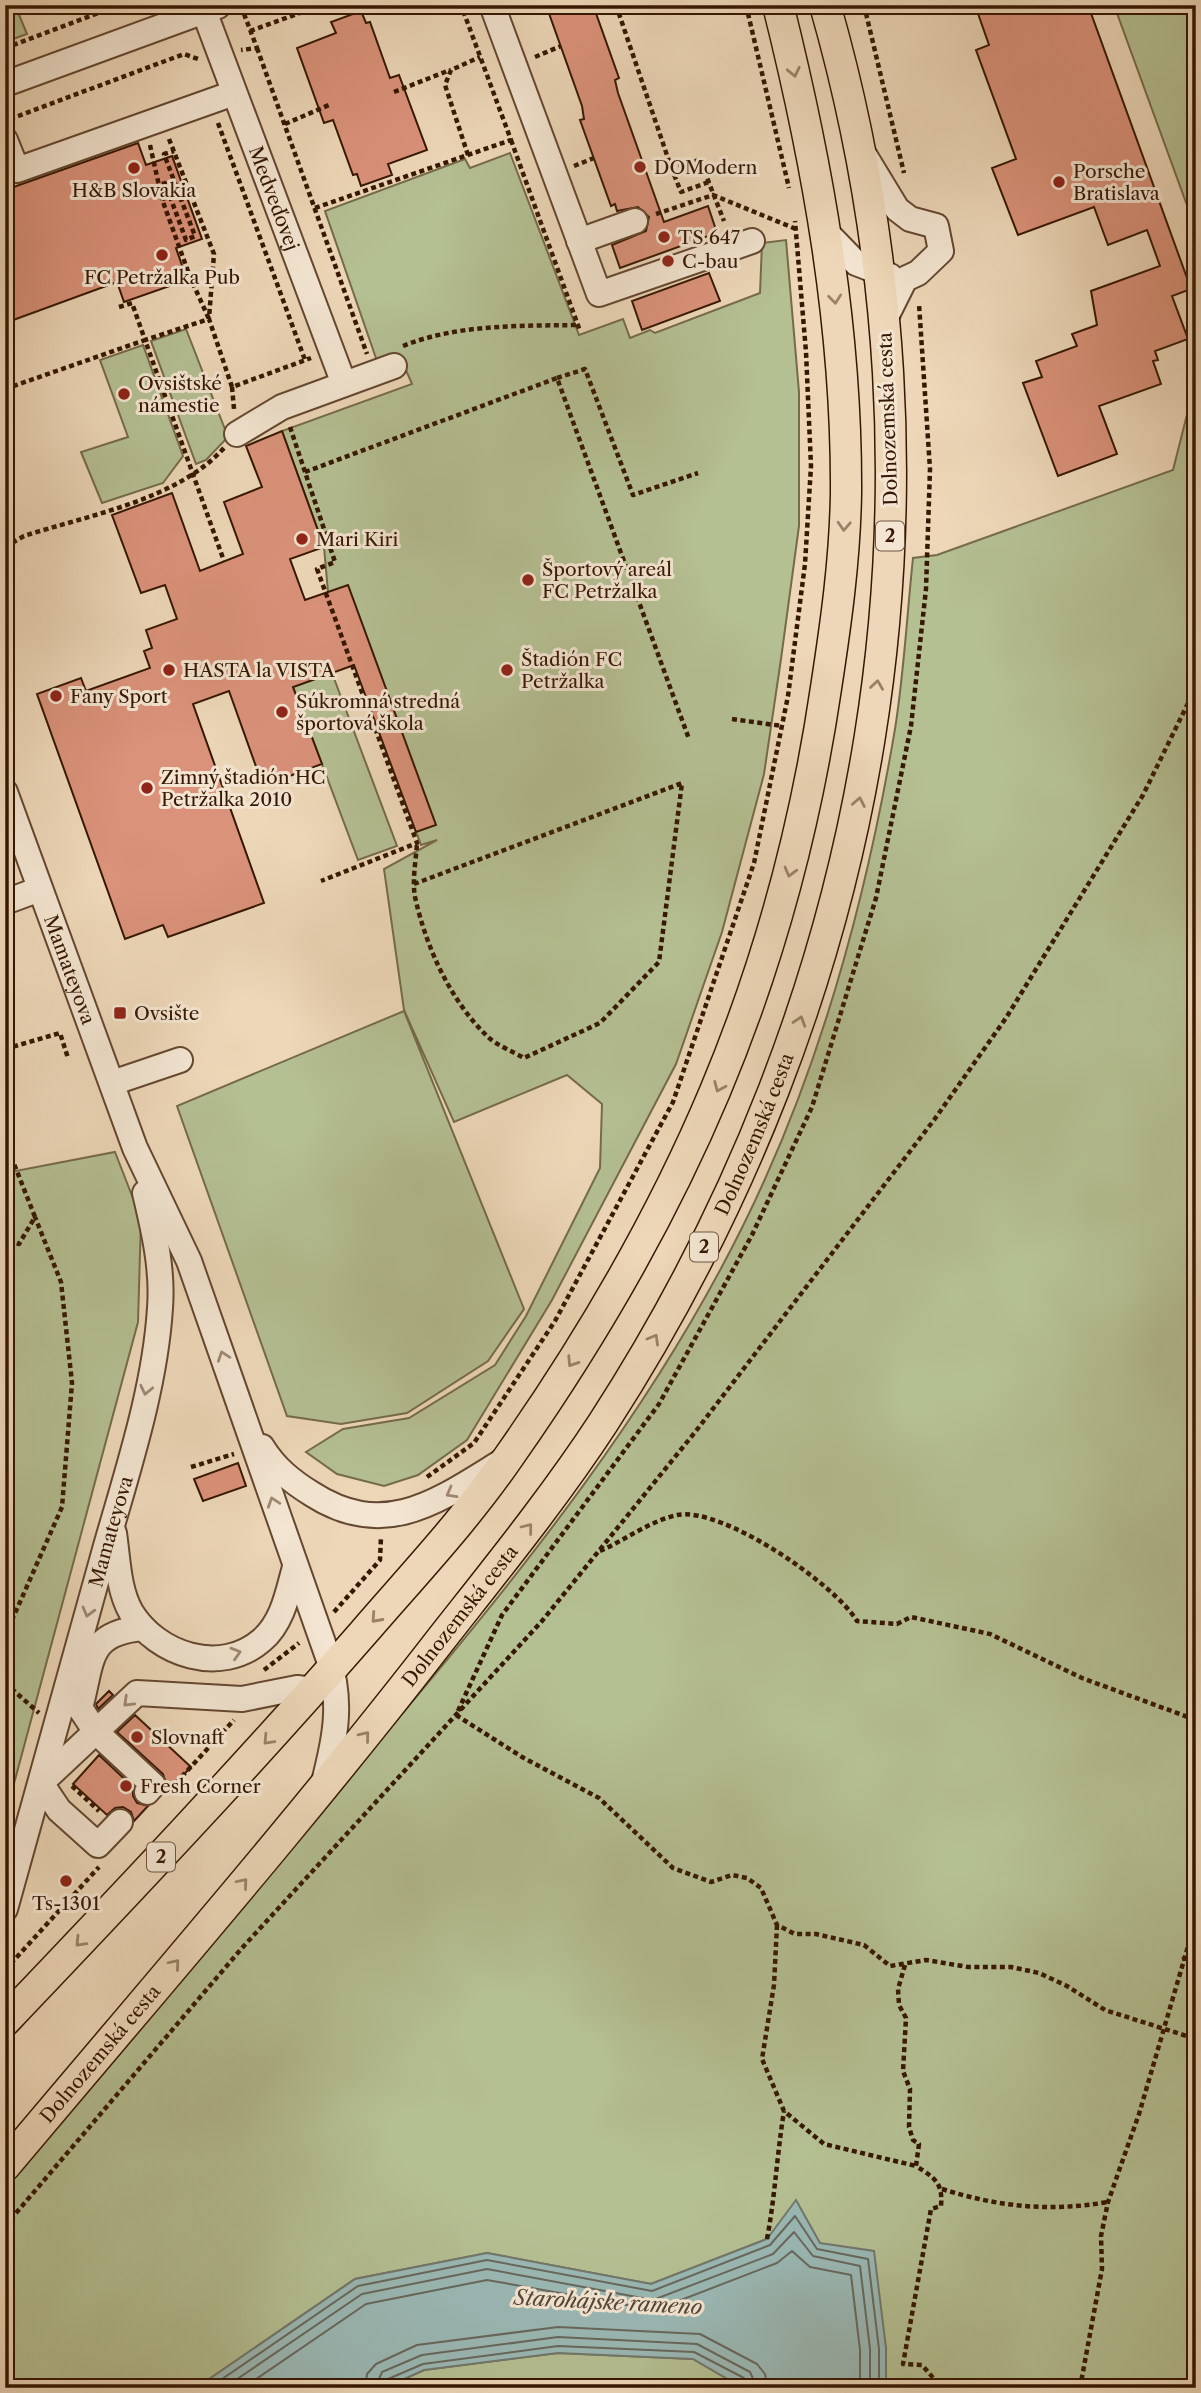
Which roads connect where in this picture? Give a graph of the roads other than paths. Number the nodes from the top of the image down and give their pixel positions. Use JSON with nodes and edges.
{"nodes":[{"id":1,"x":492,"y":5,"type":"edge"},
{"id":2,"x":778,"y":5,"type":"edge"},
{"id":3,"x":825,"y":5,"type":"edge"},
{"id":4,"x":211,"y":8,"type":"edge"},
{"id":5,"x":5,"y":84,"type":"edge"},
{"id":6,"x":234,"y":93,"type":"junction"},
{"id":7,"x":5,"y":141,"type":"edge"},
{"id":8,"x":858,"y":147,"type":"junction"},
{"id":9,"x":635,"y":220,"type":"road end"},
{"id":10,"x":827,"y":232,"type":"junction"},
{"id":11,"x":579,"y":241,"type":"junction"},
{"id":12,"x":752,"y":241,"type":"dead end"},
{"id":13,"x":893,"y":276,"type":"junction"},
{"id":14,"x":393,"y":358,"type":"road end"},
{"id":15,"x":344,"y":384,"type":"junction"},
{"id":16,"x":237,"y":434,"type":"road end"},
{"id":17,"x":5,"y":792,"type":"edge"},
{"id":18,"x":40,"y":889,"type":"junction"},
{"id":19,"x":5,"y":902,"type":"edge"},
{"id":20,"x":180,"y":1060,"type":"dead end"},
{"id":21,"x":112,"y":1083,"type":"junction"},
{"id":22,"x":135,"y":1148,"type":"junction"},
{"id":23,"x":245,"y":1420,"type":"junction"},
{"id":24,"x":509,"y":1457,"type":"junction"},
{"id":25,"x":113,"y":1522,"type":"junction"},
{"id":26,"x":295,"y":1567,"type":"junction"},
{"id":27,"x":143,"y":1628,"type":"junction"},
{"id":28,"x":184,"y":1655,"type":"junction"},
{"id":29,"x":323,"y":1680,"type":"junction"},
{"id":30,"x":177,"y":1695,"type":"junction"},
{"id":31,"x":96,"y":1732,"type":"junction"},
{"id":32,"x":41,"y":1783,"type":"junction"},
{"id":33,"x":322,"y":1790,"type":"junction"},
{"id":34,"x":147,"y":1792,"type":"dead end"},
{"id":35,"x":117,"y":1824,"type":"road end"},
{"id":36,"x":5,"y":1909,"type":"edge"},
{"id":37,"x":5,"y":2021,"type":"edge"},
{"id":38,"x":5,"y":2166,"type":"edge"}],
"edges":[{"from":1,"to":11,"type":"street"},
{"from":2,"to":10,"type":"main road","number":"2","one_way":true},
{"from":3,"to":8,"type":"main road","name":"Dolnozemská cesta","number":"2"},
{"from":4,"to":5,"type":"street","name":"Medveďovej"},
{"from":4,"to":6,"type":"street","name":"Medveďovej"},
{"from":6,"to":7,"type":"street"},
{"from":6,"to":15,"type":"street","name":"Medveďovej"},
{"from":8,"to":13,"type":"main road","name":"Dolnozemská cesta","number":"2"},
{"from":8,"to":13,"type":"street"},
{"from":9,"to":11,"type":"street"},
{"from":10,"to":13,"type":"street"},
{"from":10,"to":24,"type":"main road","number":"2","one_way":true},
{"from":11,"to":12,"type":"street"},
{"from":33,"to":13,"type":"main road","name":"Dolnozemská cesta","number":"2","one_way":true},
{"from":14,"to":15,"type":"street"},
{"from":15,"to":16,"type":"street"},
{"from":17,"to":18,"type":"street","name":"Mamateyova"},
{"from":18,"to":19,"type":"street"},
{"from":18,"to":21,"type":"street","name":"Mamateyova"},
{"from":20,"to":21,"type":"street"},
{"from":21,"to":22,"type":"street","name":"Mamateyova"},
{"from":23,"to":22,"type":"street","name":"Mamateyova","one_way":true},
{"from":22,"to":25,"type":"street","name":"Mamateyova","one_way":true},
{"from":24,"to":23,"type":"street","one_way":true},
{"from":26,"to":23,"type":"street","name":"Mamateyova","one_way":true},
{"from":24,"to":29,"type":"main road","number":"2","one_way":true},
{"from":25,"to":27,"type":"street"},
{"from":25,"to":32,"type":"street","name":"Mamateyova","one_way":true},
{"from":28,"to":26,"type":"street","one_way":true},
{"from":26,"to":29,"type":"street","name":"Mamateyova"},
{"from":27,"to":28,"type":"street"},
{"from":27,"to":31,"type":"street"},
{"from":28,"to":30,"type":"street"},
{"from":29,"to":30,"type":"street"},
{"from":29,"to":33,"type":"street","name":"Mamateyova"},
{"from":29,"to":37,"type":"main road","number":"2","one_way":true},
{"from":30,"to":31,"type":"street","one_way":true},
{"from":31,"to":32,"type":"street"},
{"from":31,"to":34,"type":"street"},
{"from":32,"to":35,"type":"street"},
{"from":32,"to":36,"type":"street","name":"Mamateyova"},
{"from":38,"to":33,"type":"main road","name":"Dolnozemská cesta","number":"2","one_way":true}]}
